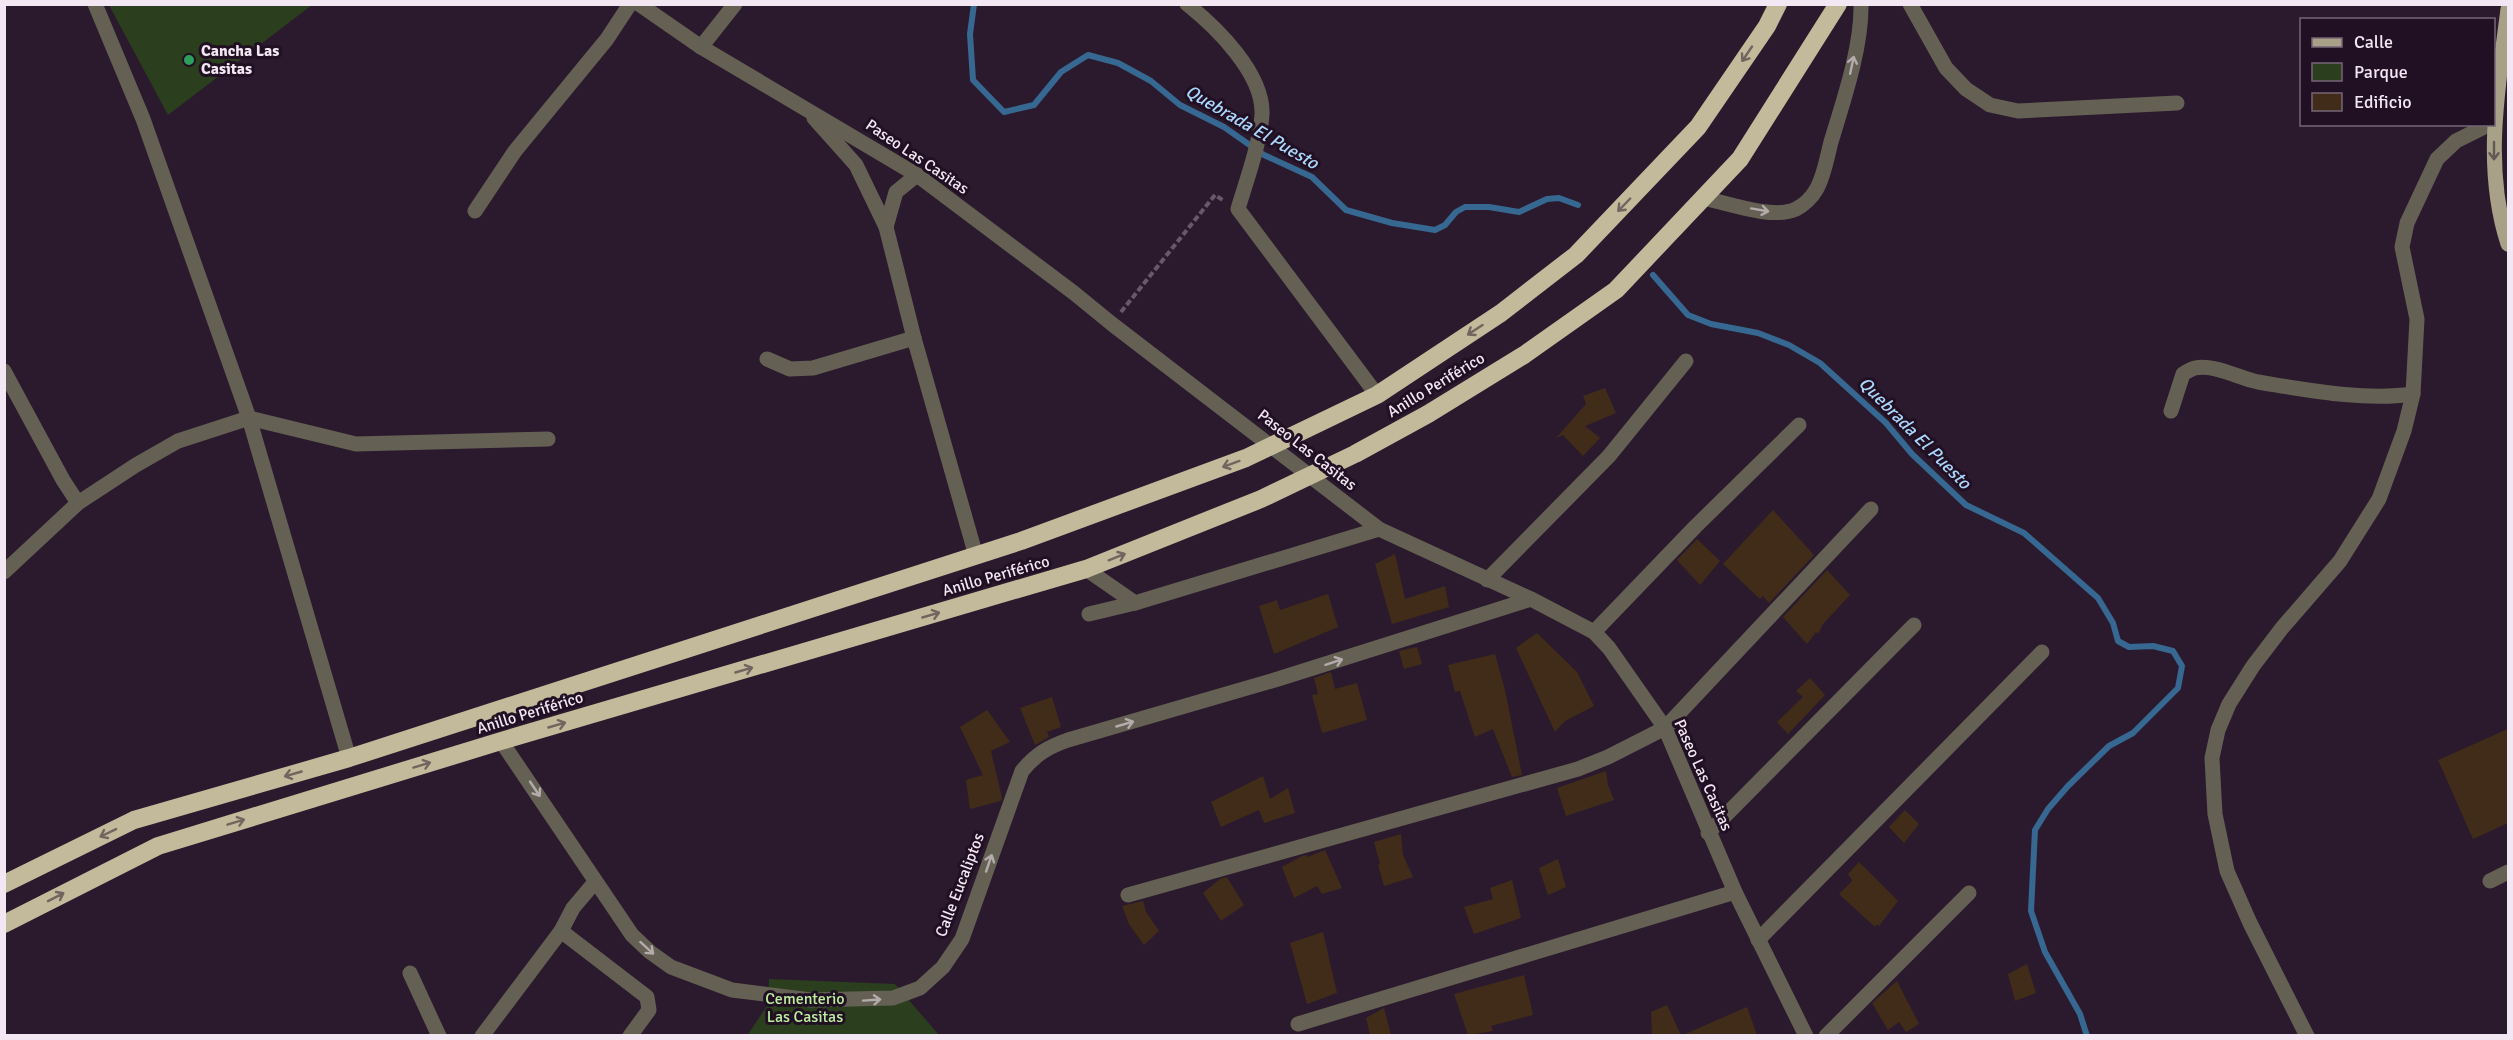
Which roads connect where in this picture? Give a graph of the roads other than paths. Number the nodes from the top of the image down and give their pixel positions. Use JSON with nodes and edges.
{"nodes":[{"id":1,"x":94,"y":4,"type":"edge"},
{"id":2,"x":630,"y":4,"type":"edge"},
{"id":3,"x":639,"y":4,"type":"edge"},
{"id":4,"x":735,"y":4,"type":"edge"},
{"id":5,"x":1187,"y":4,"type":"edge"},
{"id":6,"x":1778,"y":4,"type":"edge"},
{"id":7,"x":1838,"y":4,"type":"edge"},
{"id":8,"x":1861,"y":4,"type":"edge"},
{"id":9,"x":1910,"y":4,"type":"edge"},
{"id":10,"x":2508,"y":9,"type":"edge"},
{"id":11,"x":701,"y":47,"type":"junction"},
{"id":12,"x":2495,"y":102,"type":"edge"},
{"id":13,"x":2176,"y":104,"type":"dead end"},
{"id":14,"x":804,"y":106,"type":"junction"},
{"id":15,"x":2486,"y":126,"type":"edge"},
{"id":16,"x":2492,"y":126,"type":"edge"},
{"id":17,"x":917,"y":175,"type":"junction"},
{"id":18,"x":1703,"y":198,"type":"junction"},
{"id":19,"x":474,"y":211,"type":"dead end"},
{"id":20,"x":886,"y":227,"type":"junction"},
{"id":21,"x":2508,"y":244,"type":"edge"},
{"id":22,"x":914,"y":338,"type":"junction"},
{"id":23,"x":767,"y":359,"type":"dead end"},
{"id":24,"x":1686,"y":361,"type":"dead end"},
{"id":25,"x":4,"y":371,"type":"edge"},
{"id":26,"x":2413,"y":394,"type":"junction"},
{"id":27,"x":1377,"y":395,"type":"junction"},
{"id":28,"x":2171,"y":411,"type":"dead end"},
{"id":29,"x":249,"y":418,"type":"junction"},
{"id":30,"x":1799,"y":425,"type":"dead end"},
{"id":31,"x":548,"y":439,"type":"dead end"},
{"id":32,"x":78,"y":503,"type":"junction"},
{"id":33,"x":1871,"y":509,"type":"dead end"},
{"id":34,"x":1374,"y":526,"type":"junction"},
{"id":35,"x":976,"y":556,"type":"junction"},
{"id":36,"x":1086,"y":569,"type":"junction"},
{"id":37,"x":4,"y":572,"type":"edge"},
{"id":38,"x":1487,"y":580,"type":"junction"},
{"id":39,"x":1531,"y":599,"type":"junction"},
{"id":40,"x":1135,"y":603,"type":"junction"},
{"id":41,"x":1089,"y":614,"type":"dead end"},
{"id":42,"x":1914,"y":625,"type":"dead end"},
{"id":43,"x":1594,"y":632,"type":"junction"},
{"id":44,"x":2042,"y":652,"type":"dead end"},
{"id":45,"x":1665,"y":728,"type":"junction"},
{"id":46,"x":501,"y":741,"type":"junction"},
{"id":47,"x":349,"y":758,"type":"junction"},
{"id":48,"x":1708,"y":833,"type":"junction"},
{"id":49,"x":2508,"y":872,"type":"edge"},
{"id":50,"x":2490,"y":881,"type":"dead end"},
{"id":51,"x":595,"y":882,"type":"junction"},
{"id":52,"x":4,"y":884,"type":"edge"},
{"id":53,"x":1735,"y":892,"type":"junction"},
{"id":54,"x":1969,"y":893,"type":"dead end"},
{"id":55,"x":1128,"y":895,"type":"dead end"},
{"id":56,"x":6,"y":923,"type":"edge"},
{"id":57,"x":561,"y":931,"type":"junction"},
{"id":58,"x":1758,"y":940,"type":"junction"},
{"id":59,"x":410,"y":973,"type":"dead end"},
{"id":60,"x":1298,"y":1024,"type":"dead end"},
{"id":61,"x":439,"y":1035,"type":"edge"},
{"id":62,"x":482,"y":1035,"type":"edge"},
{"id":63,"x":630,"y":1035,"type":"edge"},
{"id":64,"x":1806,"y":1035,"type":"edge"},
{"id":65,"x":1826,"y":1035,"type":"edge"},
{"id":66,"x":2307,"y":1035,"type":"edge"}],
"edges":[{"from":1,"to":29,"type":"street"},
{"from":2,"to":19,"type":"street"},
{"from":3,"to":11,"type":"street","name":"Paseo Las Casitas"},
{"from":4,"to":11,"type":"street"},
{"from":5,"to":27,"type":"street"},
{"from":6,"to":27,"type":"highway","name":"Anillo Periférico","one_way":true},
{"from":7,"to":18,"type":"highway","name":"Anillo Periférico"},
{"from":18,"to":8,"type":"street","one_way":true},
{"from":9,"to":13,"type":"street"},
{"from":10,"to":12,"type":"main road"},
{"from":11,"to":14,"type":"street","name":"Paseo Las Casitas"},
{"from":14,"to":17,"type":"street","name":"Paseo Las Casitas"},
{"from":14,"to":20,"type":"street"},
{"from":15,"to":26,"type":"street"},
{"from":16,"to":21,"type":"main road","one_way":true},
{"from":17,"to":20,"type":"street"},
{"from":17,"to":34,"type":"street","name":"Paseo Las Casitas"},
{"from":36,"to":18,"type":"highway","name":"Anillo Periférico","one_way":true},
{"from":20,"to":22,"type":"street"},
{"from":22,"to":23,"type":"street"},
{"from":22,"to":35,"type":"street"},
{"from":24,"to":38,"type":"street"},
{"from":25,"to":32,"type":"street"},
{"from":26,"to":28,"type":"street"},
{"from":26,"to":66,"type":"street"},
{"from":27,"to":35,"type":"highway","name":"Anillo Periférico","one_way":true},
{"from":29,"to":31,"type":"street"},
{"from":29,"to":32,"type":"street"},
{"from":29,"to":47,"type":"street"},
{"from":30,"to":43,"type":"street"},
{"from":32,"to":37,"type":"street"},
{"from":33,"to":45,"type":"street"},
{"from":34,"to":38,"type":"street","name":"Paseo Las Casitas"},
{"from":34,"to":40,"type":"street"},
{"from":35,"to":47,"type":"highway","name":"Anillo Periférico"},
{"from":36,"to":40,"type":"street"},
{"from":46,"to":36,"type":"highway","name":"Anillo Periférico","one_way":true},
{"from":38,"to":39,"type":"street","name":"Paseo Las Casitas"},
{"from":39,"to":43,"type":"street","name":"Paseo Las Casitas"},
{"from":51,"to":39,"type":"street","name":"Calle Eucaliptos","one_way":true},
{"from":40,"to":41,"type":"street"},
{"from":42,"to":48,"type":"street"},
{"from":43,"to":45,"type":"street","name":"Paseo Las Casitas"},
{"from":44,"to":58,"type":"street"},
{"from":45,"to":48,"type":"street","name":"Paseo Las Casitas"},
{"from":45,"to":55,"type":"street"},
{"from":46,"to":51,"type":"street","name":"Calle Eucaliptos","one_way":true},
{"from":56,"to":46,"type":"highway","name":"Anillo Periférico","one_way":true},
{"from":47,"to":52,"type":"highway","name":"Anillo Periférico","one_way":true},
{"from":48,"to":53,"type":"street","name":"Paseo Las Casitas"},
{"from":49,"to":50,"type":"street"},
{"from":51,"to":57,"type":"street"},
{"from":53,"to":58,"type":"street","name":"Paseo Las Casitas"},
{"from":53,"to":60,"type":"street"},
{"from":54,"to":65,"type":"street"},
{"from":57,"to":62,"type":"street"},
{"from":57,"to":63,"type":"street"},
{"from":58,"to":64,"type":"street","name":"Paseo Las Casitas"},
{"from":59,"to":61,"type":"street"}]}
